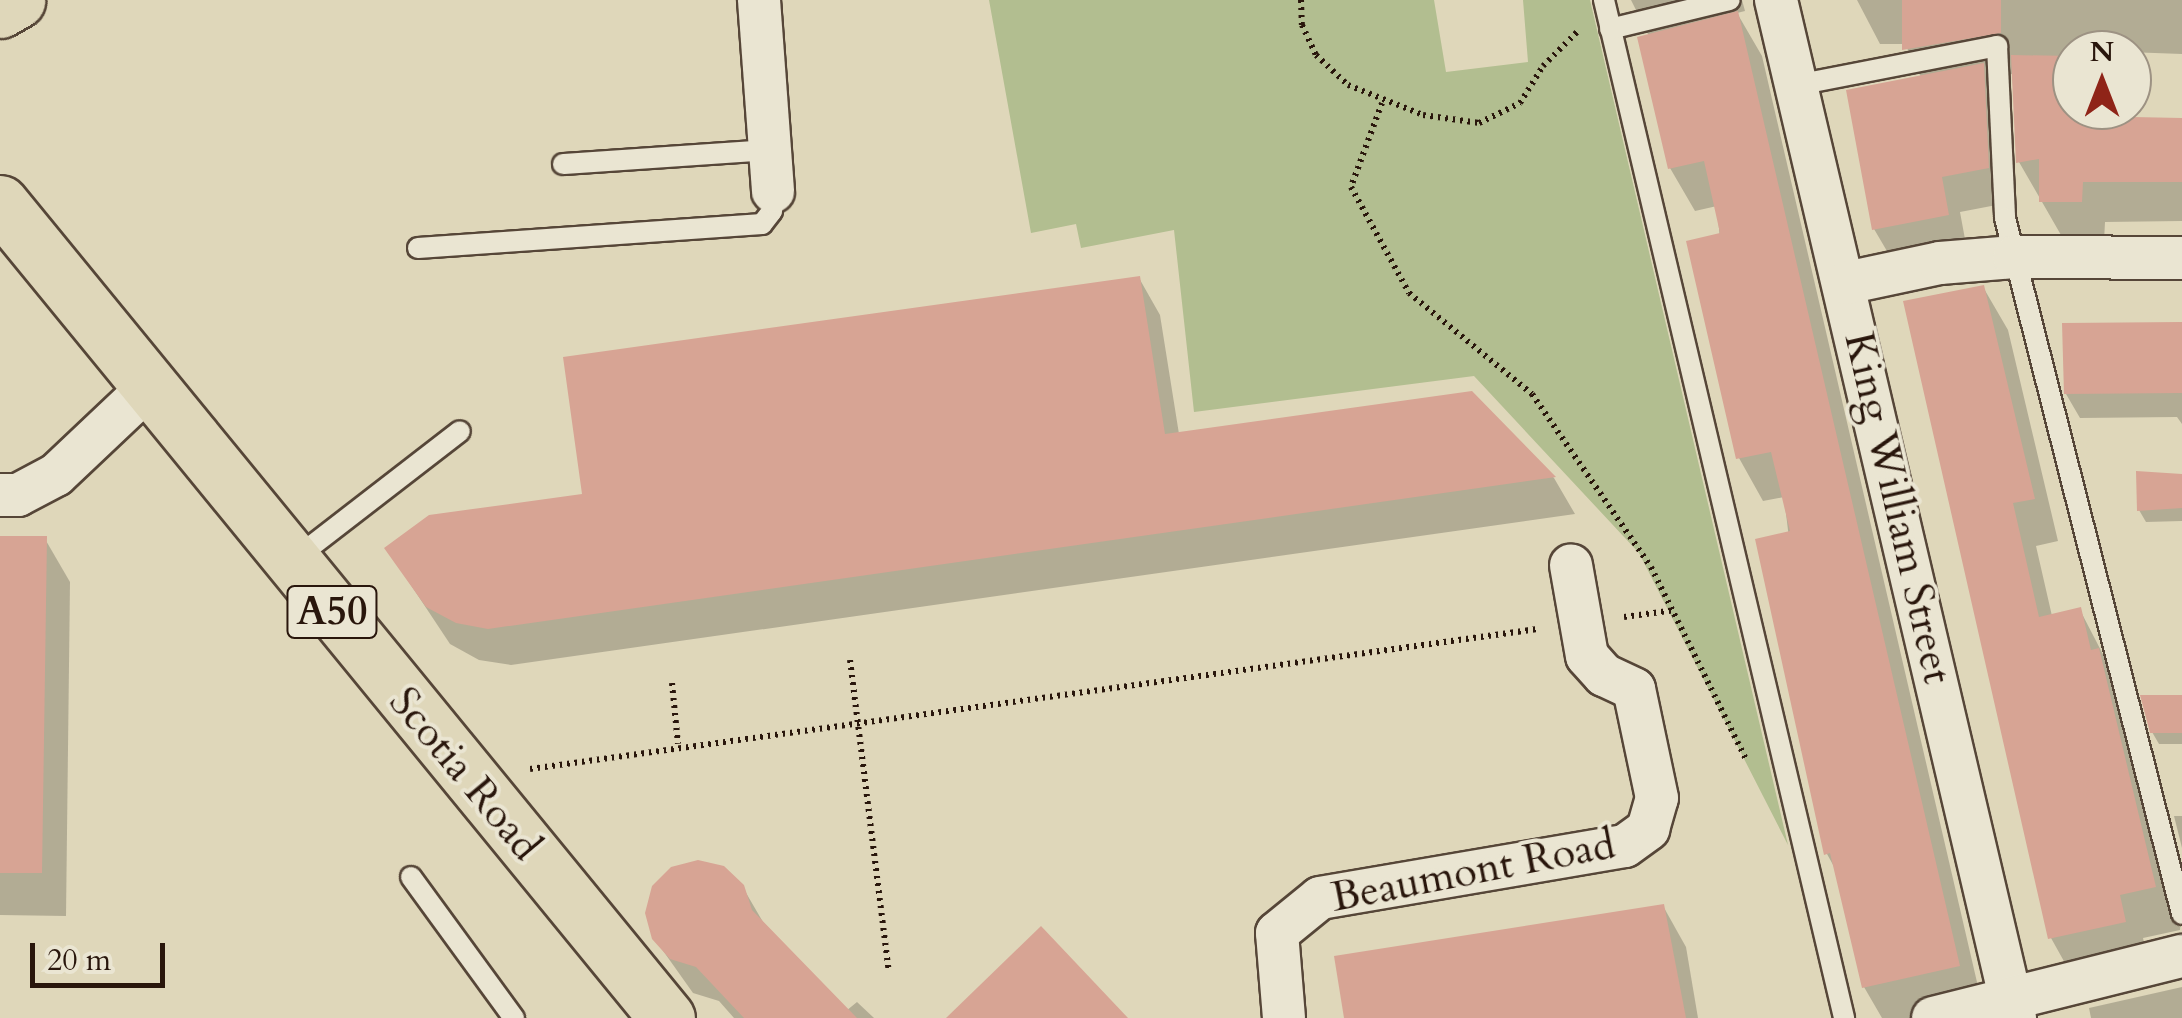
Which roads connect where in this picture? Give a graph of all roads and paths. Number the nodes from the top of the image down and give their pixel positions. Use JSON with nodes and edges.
{"nodes":[{"id":1,"x":17,"y":0,"type":"edge"},
{"id":2,"x":759,"y":0,"type":"edge"},
{"id":3,"x":1301,"y":0,"type":"edge"},
{"id":4,"x":1604,"y":0,"type":"edge"},
{"id":5,"x":1730,"y":0,"type":"edge"},
{"id":6,"x":1776,"y":0,"type":"edge"},
{"id":7,"x":0,"y":10,"type":"edge"},
{"id":8,"x":1610,"y":29,"type":"junction"},
{"id":9,"x":1797,"y":85,"type":"junction"},
{"id":10,"x":563,"y":164,"type":"dead end"},
{"id":11,"x":770,"y":171,"type":"junction"},
{"id":12,"x":0,"y":203,"type":"edge"},
{"id":13,"x":418,"y":248,"type":"dead end"},
{"id":14,"x":2014,"y":257,"type":"junction"},
{"id":15,"x":2182,"y":258,"type":"edge"},
{"id":16,"x":1846,"y":283,"type":"junction"},
{"id":17,"x":148,"y":388,"type":"junction"},
{"id":18,"x":460,"y":430,"type":"dead end"},
{"id":19,"x":0,"y":495,"type":"edge"},
{"id":20,"x":291,"y":562,"type":"junction"},
{"id":21,"x":1571,"y":565,"type":"dead end"},
{"id":22,"x":1676,"y":610,"type":"dead end"},
{"id":23,"x":1581,"y":623,"type":"junction"},
{"id":24,"x":850,"y":660,"type":"dead end"},
{"id":25,"x":672,"y":683,"type":"dead end"},
{"id":26,"x":856,"y":720,"type":"junction"},
{"id":27,"x":678,"y":744,"type":"junction"},
{"id":28,"x":469,"y":780,"type":"junction"},
{"id":29,"x":412,"y":877,"type":"dead end"},
{"id":30,"x":2182,"y":914,"type":"edge"},
{"id":31,"x":2182,"y":956,"type":"edge"},
{"id":32,"x":890,"y":972,"type":"dead end"},
{"id":33,"x":2012,"y":1007,"type":"edge"},
{"id":34,"x":514,"y":1018,"type":"edge"},
{"id":35,"x":667,"y":1018,"type":"edge"},
{"id":36,"x":1284,"y":1018,"type":"edge"},
{"id":37,"x":1844,"y":1018,"type":"edge"},
{"id":38,"x":1932,"y":1018,"type":"edge"}],
"edges":[{"from":1,"to":7,"type":"main road"},
{"from":2,"to":11,"type":"street"},
{"from":3,"to":8,"type":"path"},
{"from":4,"to":8,"type":"lane"},
{"from":5,"to":8,"type":"lane"},
{"from":6,"to":9,"type":"street","name":"King William Street"},
{"from":8,"to":37,"type":"lane"},
{"from":9,"to":14,"type":"lane"},
{"from":9,"to":16,"type":"street","name":"King William Street"},
{"from":10,"to":11,"type":"lane"},
{"from":11,"to":13,"type":"lane"},
{"from":12,"to":17,"type":"main road","name":"Scotia Road","number":"A50"},
{"from":14,"to":15,"type":"street"},
{"from":14,"to":16,"type":"street"},
{"from":14,"to":30,"type":"lane"},
{"from":16,"to":33,"type":"street","name":"King William Street"},
{"from":17,"to":19,"type":"street"},
{"from":17,"to":20,"type":"main road","name":"Scotia Road","number":"A50"},
{"from":18,"to":20,"type":"lane"},
{"from":20,"to":28,"type":"main road","name":"Scotia Road","number":"A50"},
{"from":21,"to":23,"type":"street","name":"Beaumont Road"},
{"from":22,"to":23,"type":"path"},
{"from":23,"to":26,"type":"path"},
{"from":23,"to":36,"type":"street","name":"Beaumont Road"},
{"from":24,"to":26,"type":"path"},
{"from":25,"to":27,"type":"path"},
{"from":26,"to":27,"type":"path"},
{"from":26,"to":32,"type":"path"},
{"from":27,"to":28,"type":"path"},
{"from":28,"to":35,"type":"main road","name":"Scotia Road","number":"A50"},
{"from":29,"to":34,"type":"lane"},
{"from":31,"to":33,"type":"street"},
{"from":33,"to":38,"type":"street"}]}
